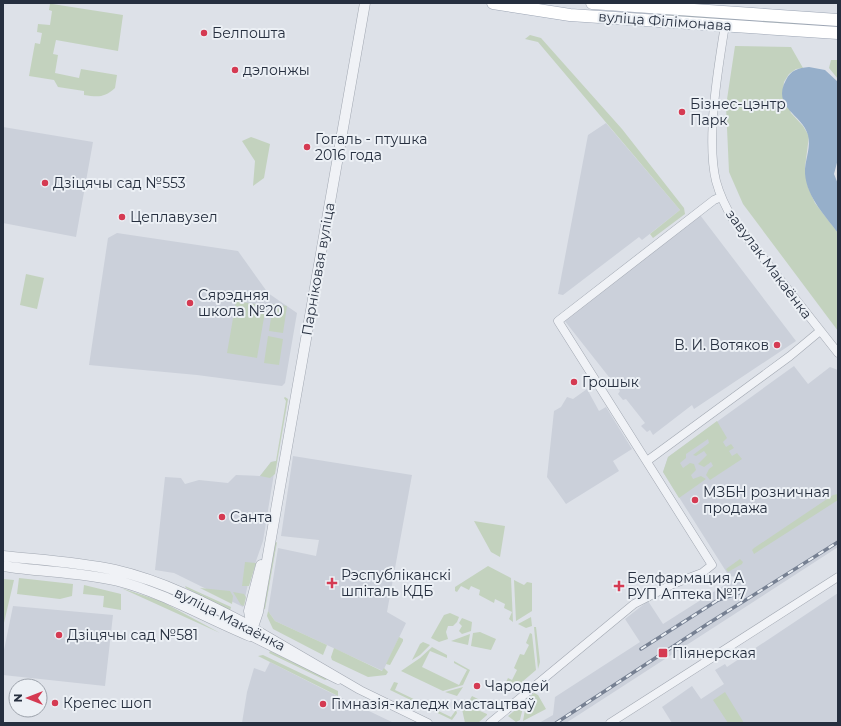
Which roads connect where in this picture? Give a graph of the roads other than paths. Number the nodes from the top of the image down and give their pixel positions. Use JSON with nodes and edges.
{"nodes":[{"id":1,"x":365,"y":3,"type":"edge"},
{"id":2,"x":493,"y":3,"type":"edge"},
{"id":3,"x":592,"y":3,"type":"edge"},
{"id":4,"x":726,"y":12,"type":"junction"},
{"id":5,"x":838,"y":20,"type":"edge"},
{"id":6,"x":725,"y":25,"type":"junction"},
{"id":7,"x":838,"y":33,"type":"edge"},
{"id":8,"x":721,"y":197,"type":"junction"},
{"id":9,"x":820,"y":332,"type":"junction"},
{"id":10,"x":838,"y":353,"type":"edge"},
{"id":11,"x":647,"y":461,"type":"junction"},
{"id":12,"x":3,"y":556,"type":"edge"},
{"id":13,"x":80,"y":564,"type":"junction"},
{"id":14,"x":3,"y":566,"type":"edge"},
{"id":15,"x":80,"y":575,"type":"junction"},
{"id":16,"x":838,"y":577,"type":"edge"},
{"id":17,"x":251,"y":632,"type":"junction"},
{"id":18,"x":428,"y":723,"type":"edge"},
{"id":19,"x":490,"y":723,"type":"edge"},
{"id":20,"x":610,"y":723,"type":"edge"}],
"edges":[{"from":1,"to":17,"type":"street","name":"Парніковая вуліца"},
{"from":2,"to":6,"type":"main road","name":"вуліца Філімонава"},
{"from":3,"to":4,"type":"main road","name":"вуліца Філімонава"},
{"from":4,"to":5,"type":"main road","name":"вуліца Філімонава"},
{"from":4,"to":6,"type":"main road"},
{"from":6,"to":7,"type":"main road","name":"вуліца Філімонава"},
{"from":6,"to":8,"type":"street","name":"завулак Макаёнка"},
{"from":8,"to":9,"type":"street","name":"завулак Макаёнка"},
{"from":8,"to":11,"type":"street"},
{"from":9,"to":10,"type":"street","name":"завулак Макаёнка"},
{"from":9,"to":11,"type":"street"},
{"from":11,"to":19,"type":"street"},
{"from":12,"to":13,"type":"street","name":"вуліца Макаёнка"},
{"from":13,"to":15,"type":"street"},
{"from":13,"to":17,"type":"street","name":"вуліца Макаёнка"},
{"from":14,"to":15,"type":"street","name":"вуліца Макаёнка"},
{"from":15,"to":17,"type":"street","name":"вуліца Макаёнка"},
{"from":16,"to":20,"type":"street"},
{"from":17,"to":18,"type":"street","name":"вуліца Макаёнка"}]}
